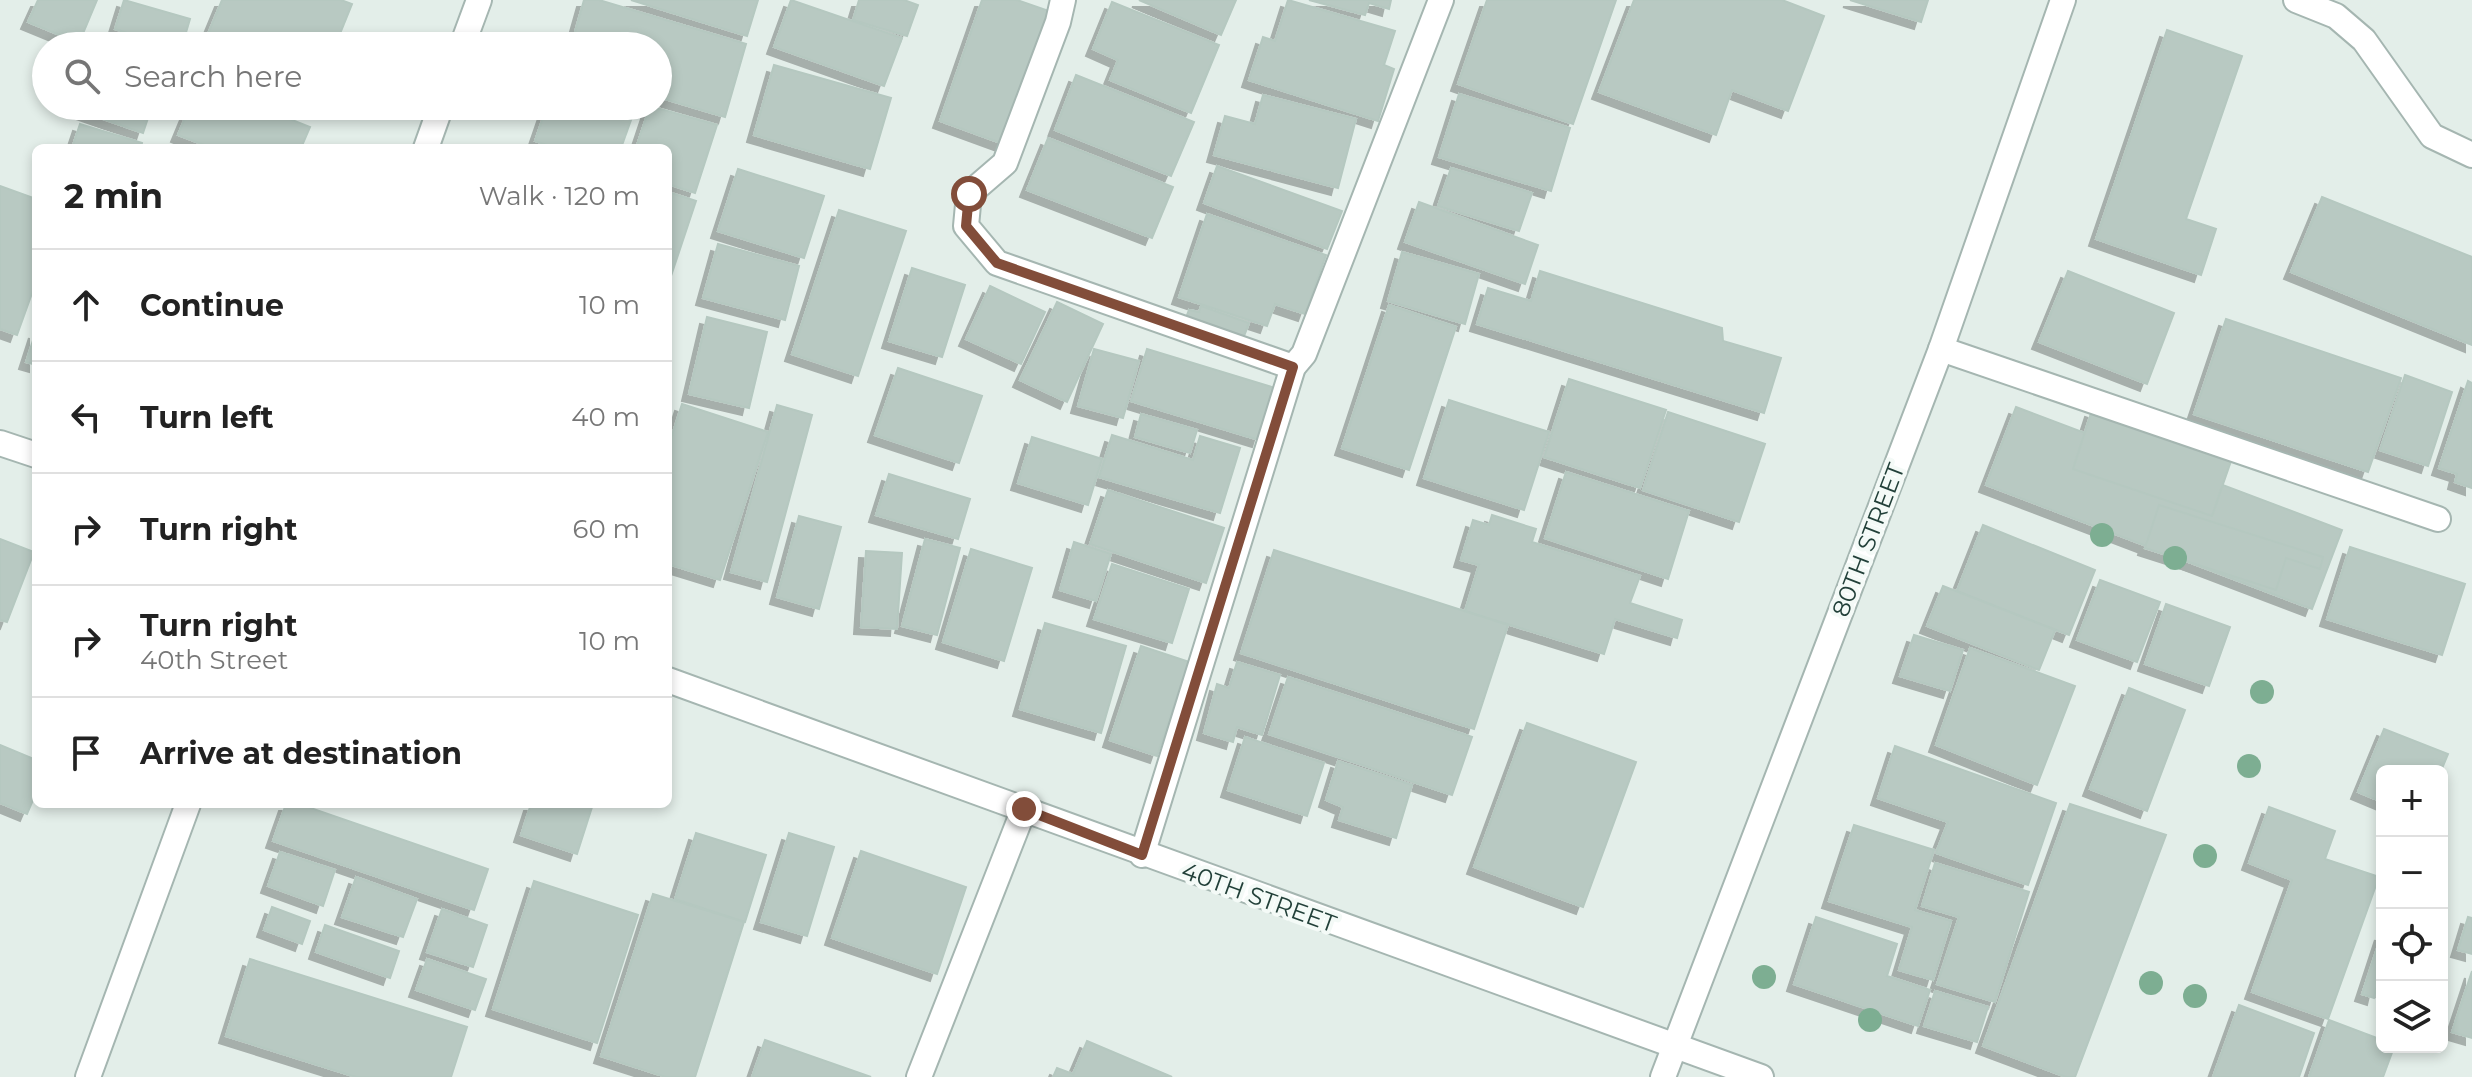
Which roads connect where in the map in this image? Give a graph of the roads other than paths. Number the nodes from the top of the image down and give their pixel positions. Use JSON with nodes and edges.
{"nodes":[{"id":1,"x":479,"y":0,"type":"edge"},
{"id":2,"x":1063,"y":0,"type":"edge"},
{"id":3,"x":1441,"y":0,"type":"edge"},
{"id":4,"x":2063,"y":0,"type":"edge"},
{"id":5,"x":2296,"y":0,"type":"edge"},
{"id":6,"x":467,"y":32,"type":"edge"},
{"id":7,"x":436,"y":120,"type":"edge"},
{"id":8,"x":427,"y":144,"type":"edge"},
{"id":9,"x":2472,"y":155,"type":"edge"},
{"id":10,"x":1941,"y":349,"type":"junction"},
{"id":11,"x":1293,"y":367,"type":"junction"},
{"id":12,"x":0,"y":443,"type":"edge"},
{"id":13,"x":32,"y":454,"type":"edge"},
{"id":14,"x":2438,"y":519,"type":"dead end"},
{"id":15,"x":672,"y":681,"type":"edge"},
{"id":16,"x":187,"y":808,"type":"edge"},
{"id":17,"x":1024,"y":809,"type":"junction"},
{"id":18,"x":1142,"y":855,"type":"junction"},
{"id":19,"x":1675,"y":1045,"type":"junction"},
{"id":20,"x":88,"y":1077,"type":"edge"},
{"id":21,"x":919,"y":1077,"type":"edge"},
{"id":22,"x":1663,"y":1077,"type":"edge"},
{"id":23,"x":1761,"y":1077,"type":"edge"}],
"edges":[{"from":1,"to":6,"type":"street"},
{"from":2,"to":11,"type":"street"},
{"from":3,"to":11,"type":"street"},
{"from":4,"to":10,"type":"street","name":"80TH STREET"},
{"from":5,"to":9,"type":"street"},
{"from":7,"to":8,"type":"street"},
{"from":10,"to":14,"type":"street"},
{"from":10,"to":19,"type":"street","name":"80TH STREET"},
{"from":11,"to":18,"type":"street"},
{"from":12,"to":13,"type":"street"},
{"from":15,"to":17,"type":"street","name":"40TH STREET"},
{"from":16,"to":20,"type":"street"},
{"from":17,"to":18,"type":"street","name":"40TH STREET"},
{"from":17,"to":21,"type":"street"},
{"from":18,"to":19,"type":"street","name":"40TH STREET"},
{"from":19,"to":22,"type":"street","name":"80TH STREET"},
{"from":19,"to":23,"type":"street","name":"40TH STREET"}]}
